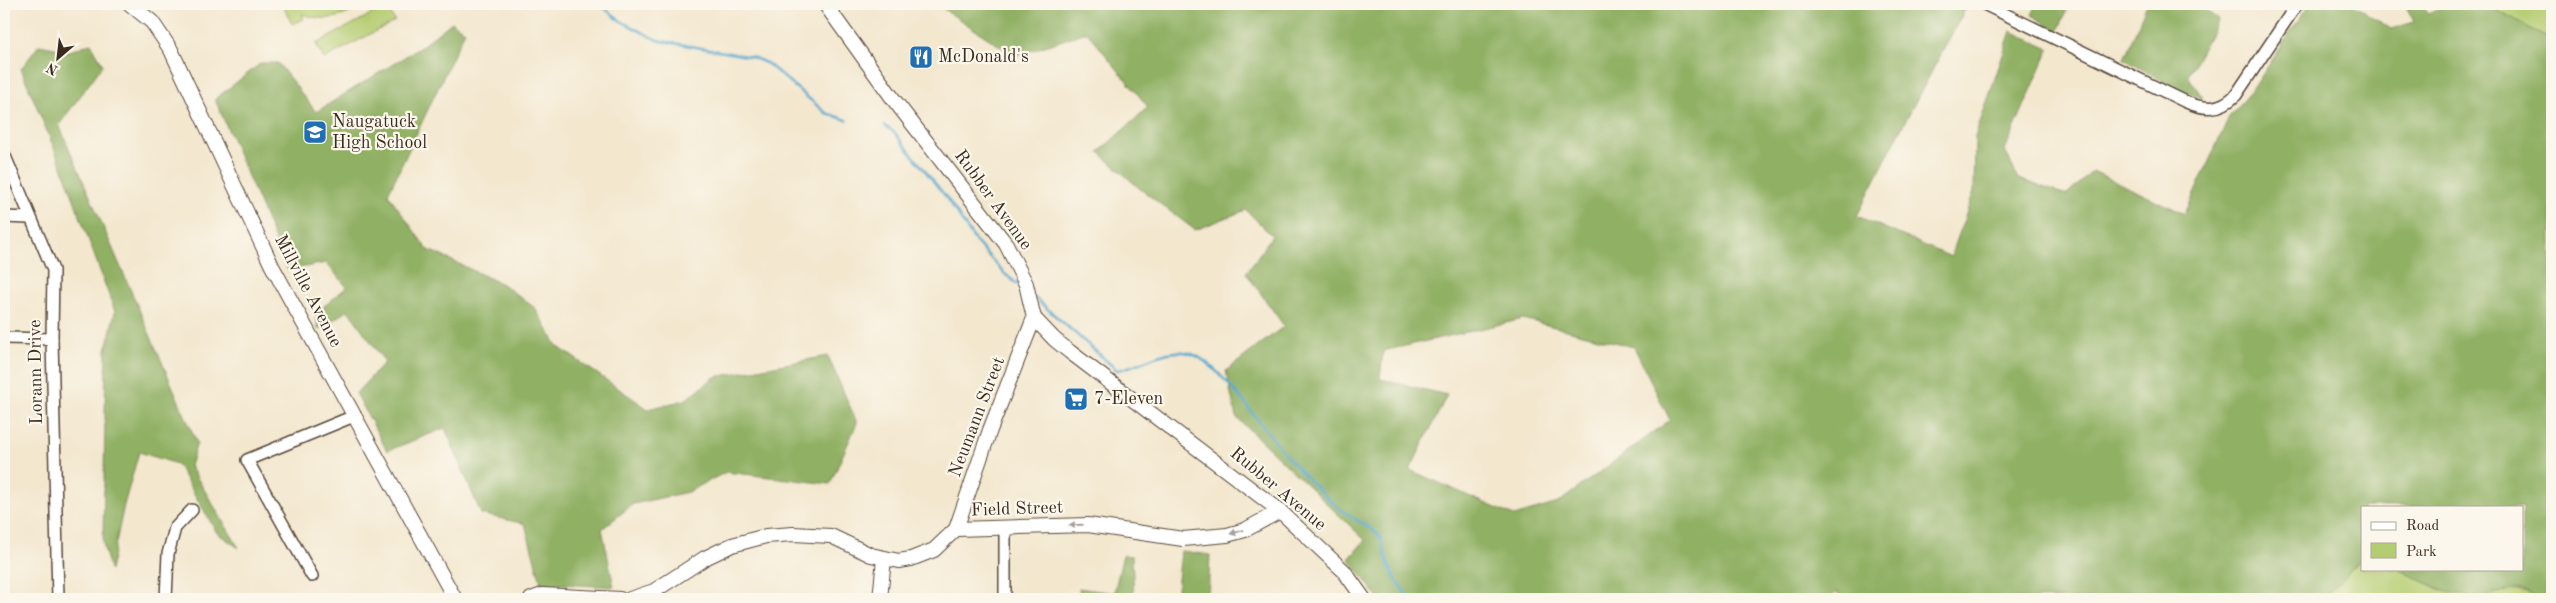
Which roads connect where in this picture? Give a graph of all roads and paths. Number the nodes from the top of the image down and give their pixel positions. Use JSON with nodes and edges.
{"nodes":[{"id":1,"x":130,"y":4,"type":"edge"},
{"id":2,"x":825,"y":4,"type":"edge"},
{"id":3,"x":1984,"y":4,"type":"edge"},
{"id":4,"x":2297,"y":4,"type":"edge"},
{"id":5,"x":4,"y":154,"type":"edge"},
{"id":6,"x":4,"y":217,"type":"edge"},
{"id":7,"x":29,"y":218,"type":"junction"},
{"id":8,"x":1034,"y":315,"type":"junction"},
{"id":9,"x":4,"y":338,"type":"edge"},
{"id":10,"x":52,"y":339,"type":"junction"},
{"id":11,"x":354,"y":416,"type":"junction"},
{"id":12,"x":192,"y":510,"type":"dead end"},
{"id":13,"x":1280,"y":511,"type":"junction"},
{"id":14,"x":1005,"y":527,"type":"junction"},
{"id":15,"x":956,"y":530,"type":"junction"},
{"id":16,"x":884,"y":559,"type":"junction"},
{"id":17,"x":312,"y":576,"type":"dead end"},
{"id":18,"x":58,"y":599,"type":"edge"},
{"id":19,"x":166,"y":599,"type":"edge"},
{"id":20,"x":456,"y":599,"type":"edge"},
{"id":21,"x":531,"y":599,"type":"edge"},
{"id":22,"x":620,"y":599,"type":"edge"},
{"id":23,"x":630,"y":599,"type":"edge"},
{"id":24,"x":880,"y":599,"type":"edge"},
{"id":25,"x":1005,"y":599,"type":"edge"},
{"id":26,"x":1364,"y":599,"type":"edge"}],
"edges":[{"from":1,"to":11,"type":"street","name":"Millville Avenue"},
{"from":2,"to":8,"type":"street","name":"Rubber Avenue"},
{"from":3,"to":4,"type":"street"},
{"from":5,"to":7,"type":"street","name":"Lorann Drive"},
{"from":6,"to":7,"type":"street"},
{"from":7,"to":10,"type":"street","name":"Lorann Drive"},
{"from":8,"to":13,"type":"street","name":"Rubber Avenue"},
{"from":8,"to":15,"type":"street","name":"Neumann Street"},
{"from":9,"to":10,"type":"street"},
{"from":10,"to":18,"type":"street","name":"Lorann Drive"},
{"from":11,"to":17,"type":"street"},
{"from":11,"to":20,"type":"street","name":"Millville Avenue"},
{"from":12,"to":19,"type":"street"},
{"from":13,"to":14,"type":"street","name":"Field Street","one_way":true},
{"from":13,"to":26,"type":"street","name":"Rubber Avenue"},
{"from":14,"to":15,"type":"street","name":"Field Street"},
{"from":14,"to":25,"type":"street"},
{"from":15,"to":16,"type":"street","name":"Field Street"},
{"from":16,"to":23,"type":"street","name":"Field Street"},
{"from":16,"to":24,"type":"street"},
{"from":21,"to":22,"type":"street"}]}
